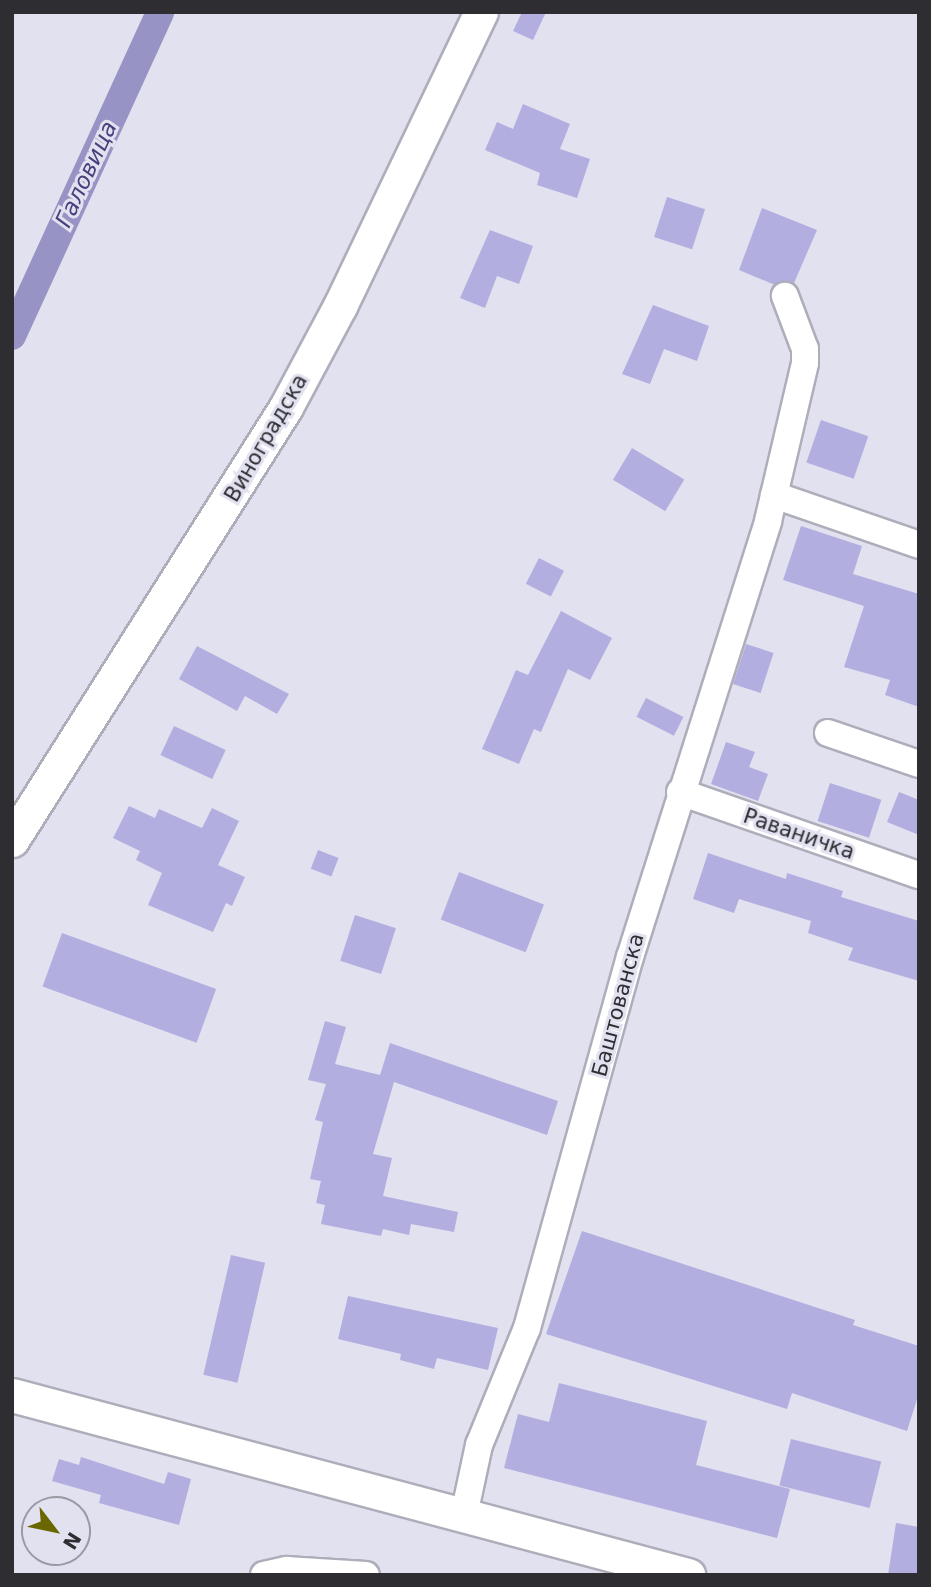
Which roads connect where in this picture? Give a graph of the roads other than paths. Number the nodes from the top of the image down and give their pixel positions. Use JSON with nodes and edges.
{"nodes":[{"id":1,"x":481,"y":12,"type":"edge"},
{"id":2,"x":785,"y":296,"type":"dead end"},
{"id":3,"x":774,"y":495,"type":"junction"},
{"id":4,"x":919,"y":545,"type":"edge"},
{"id":5,"x":828,"y":733,"type":"dead end"},
{"id":6,"x":919,"y":764,"type":"edge"},
{"id":7,"x":680,"y":792,"type":"junction"},
{"id":8,"x":12,"y":841,"type":"edge"},
{"id":9,"x":919,"y":875,"type":"edge"},
{"id":10,"x":12,"y":1395,"type":"edge"},
{"id":11,"x":465,"y":1508,"type":"junction"},
{"id":12,"x":264,"y":1575,"type":"edge"},
{"id":13,"x":366,"y":1575,"type":"edge"},
{"id":14,"x":688,"y":1575,"type":"edge"}],
"edges":[{"from":1,"to":8,"type":"street","name":"Виноградска"},
{"from":2,"to":3,"type":"street","name":"Баштованска"},
{"from":3,"to":4,"type":"street"},
{"from":3,"to":7,"type":"street","name":"Баштованска"},
{"from":5,"to":6,"type":"street"},
{"from":7,"to":9,"type":"street","name":"Раваничка"},
{"from":7,"to":11,"type":"street","name":"Баштованска"},
{"from":10,"to":11,"type":"street"},
{"from":11,"to":14,"type":"street"},
{"from":12,"to":13,"type":"street"}]}
